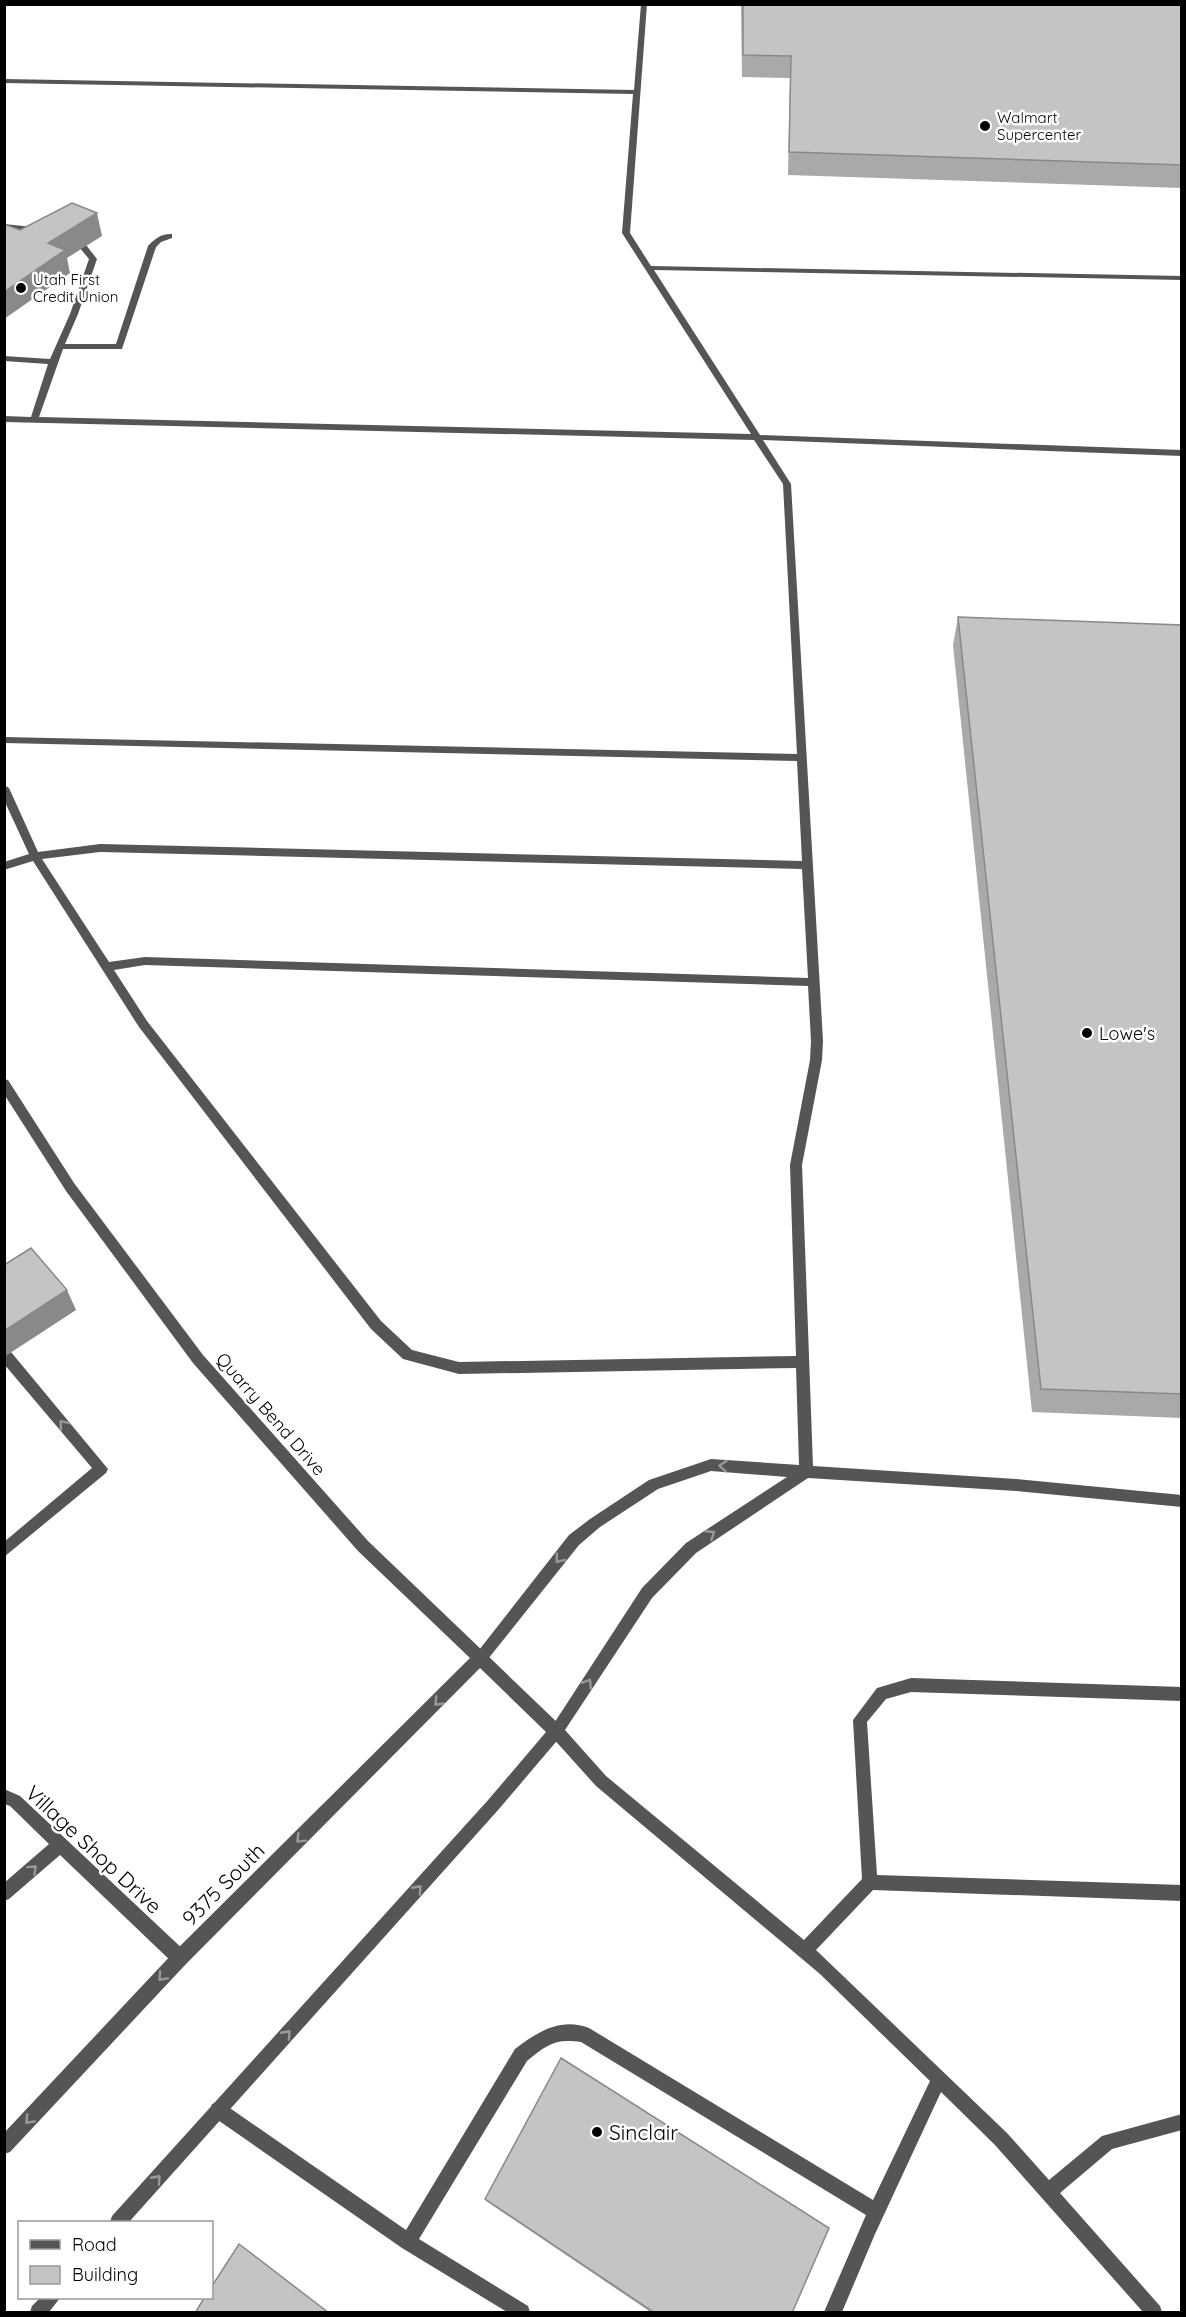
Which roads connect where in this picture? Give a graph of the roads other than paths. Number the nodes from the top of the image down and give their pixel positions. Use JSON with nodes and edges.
{"nodes":[{"id":1,"x":644,"y":4,"type":"edge"},
{"id":2,"x":4,"y":81,"type":"edge"},
{"id":3,"x":637,"y":92,"type":"junction"},
{"id":4,"x":4,"y":226,"type":"edge"},
{"id":5,"x":48,"y":232,"type":"edge"},
{"id":6,"x":169,"y":236,"type":"dead end"},
{"id":7,"x":83,"y":247,"type":"edge"},
{"id":8,"x":649,"y":268,"type":"junction"},
{"id":9,"x":1182,"y":278,"type":"edge"},
{"id":10,"x":61,"y":346,"type":"junction"},
{"id":11,"x":4,"y":358,"type":"edge"},
{"id":12,"x":53,"y":362,"type":"junction"},
{"id":13,"x":4,"y":420,"type":"edge"},
{"id":14,"x":34,"y":420,"type":"junction"},
{"id":15,"x":757,"y":437,"type":"junction"},
{"id":16,"x":1182,"y":453,"type":"edge"},
{"id":17,"x":4,"y":740,"type":"edge"},
{"id":18,"x":801,"y":758,"type":"junction"},
{"id":19,"x":4,"y":788,"type":"edge"},
{"id":20,"x":35,"y":856,"type":"junction"},
{"id":21,"x":4,"y":866,"type":"edge"},
{"id":22,"x":807,"y":866,"type":"junction"},
{"id":23,"x":106,"y":967,"type":"junction"},
{"id":24,"x":813,"y":982,"type":"junction"},
{"id":25,"x":4,"y":1083,"type":"edge"},
{"id":26,"x":6,"y":1356,"type":"edge"},
{"id":27,"x":802,"y":1362,"type":"junction"},
{"id":28,"x":806,"y":1473,"type":"junction"},
{"id":29,"x":1182,"y":1501,"type":"edge"},
{"id":30,"x":4,"y":1551,"type":"edge"},
{"id":31,"x":479,"y":1659,"type":"junction"},
{"id":32,"x":1182,"y":1694,"type":"edge"},
{"id":33,"x":556,"y":1731,"type":"junction"},
{"id":34,"x":4,"y":1796,"type":"edge"},
{"id":35,"x":61,"y":1844,"type":"junction"},
{"id":36,"x":870,"y":1882,"type":"junction"},
{"id":37,"x":1182,"y":1893,"type":"edge"},
{"id":38,"x":4,"y":1894,"type":"edge"},
{"id":39,"x":805,"y":1950,"type":"junction"},
{"id":40,"x":180,"y":1958,"type":"junction"},
{"id":41,"x":939,"y":2079,"type":"junction"},
{"id":42,"x":218,"y":2110,"type":"junction"},
{"id":43,"x":1182,"y":2122,"type":"edge"},
{"id":44,"x":4,"y":2146,"type":"edge"},
{"id":45,"x":1048,"y":2192,"type":"junction"},
{"id":46,"x":876,"y":2211,"type":"junction"},
{"id":47,"x":120,"y":2221,"type":"edge"},
{"id":48,"x":408,"y":2242,"type":"junction"},
{"id":49,"x":50,"y":2299,"type":"edge"},
{"id":50,"x":38,"y":2313,"type":"edge"},
{"id":51,"x":522,"y":2313,"type":"edge"},
{"id":52,"x":833,"y":2313,"type":"edge"},
{"id":53,"x":1154,"y":2313,"type":"edge"}],
"edges":[{"from":1,"to":3,"type":"street"},
{"from":2,"to":3,"type":"street"},
{"from":3,"to":8,"type":"street"},
{"from":4,"to":5,"type":"street"},
{"from":6,"to":10,"type":"street"},
{"from":7,"to":10,"type":"street"},
{"from":8,"to":9,"type":"street"},
{"from":8,"to":15,"type":"street"},
{"from":10,"to":12,"type":"street"},
{"from":11,"to":12,"type":"street"},
{"from":12,"to":14,"type":"street"},
{"from":13,"to":14,"type":"street"},
{"from":14,"to":15,"type":"street"},
{"from":15,"to":16,"type":"street"},
{"from":15,"to":18,"type":"street"},
{"from":17,"to":18,"type":"street"},
{"from":18,"to":22,"type":"street"},
{"from":19,"to":20,"type":"street"},
{"from":20,"to":21,"type":"street"},
{"from":20,"to":22,"type":"street"},
{"from":20,"to":23,"type":"street"},
{"from":22,"to":24,"type":"street"},
{"from":23,"to":24,"type":"street"},
{"from":23,"to":27,"type":"street"},
{"from":24,"to":27,"type":"street"},
{"from":25,"to":31,"type":"street","name":"Quarry Bend Drive"},
{"from":30,"to":26,"type":"street","one_way":true},
{"from":27,"to":28,"type":"street"},
{"from":28,"to":29,"type":"street","name":"9375 South"},
{"from":28,"to":31,"type":"street","name":"9375 South","one_way":true},
{"from":33,"to":28,"type":"street","one_way":true},
{"from":31,"to":33,"type":"street","name":"Quarry Bend Drive"},
{"from":31,"to":40,"type":"street","name":"9375 South","one_way":true},
{"from":32,"to":36,"type":"street"},
{"from":33,"to":39,"type":"street","name":"Quarry Bend Drive"},
{"from":42,"to":33,"type":"street","one_way":true},
{"from":34,"to":35,"type":"street","name":"Village Shop Drive"},
{"from":38,"to":35,"type":"street","one_way":true},
{"from":35,"to":40,"type":"street","name":"Village Shop Drive"},
{"from":36,"to":37,"type":"street"},
{"from":36,"to":39,"type":"street"},
{"from":39,"to":41,"type":"street","name":"Quarry Bend Drive"},
{"from":40,"to":44,"type":"street","name":"9375 South","one_way":true},
{"from":41,"to":45,"type":"street","name":"Quarry Bend Drive"},
{"from":41,"to":46,"type":"street"},
{"from":47,"to":42,"type":"street","one_way":true},
{"from":42,"to":48,"type":"street"},
{"from":43,"to":45,"type":"street"},
{"from":45,"to":53,"type":"street","name":"Quarry Bend Drive"},
{"from":46,"to":48,"type":"street"},
{"from":46,"to":52,"type":"street"},
{"from":48,"to":51,"type":"street"},
{"from":49,"to":50,"type":"street"}]}
